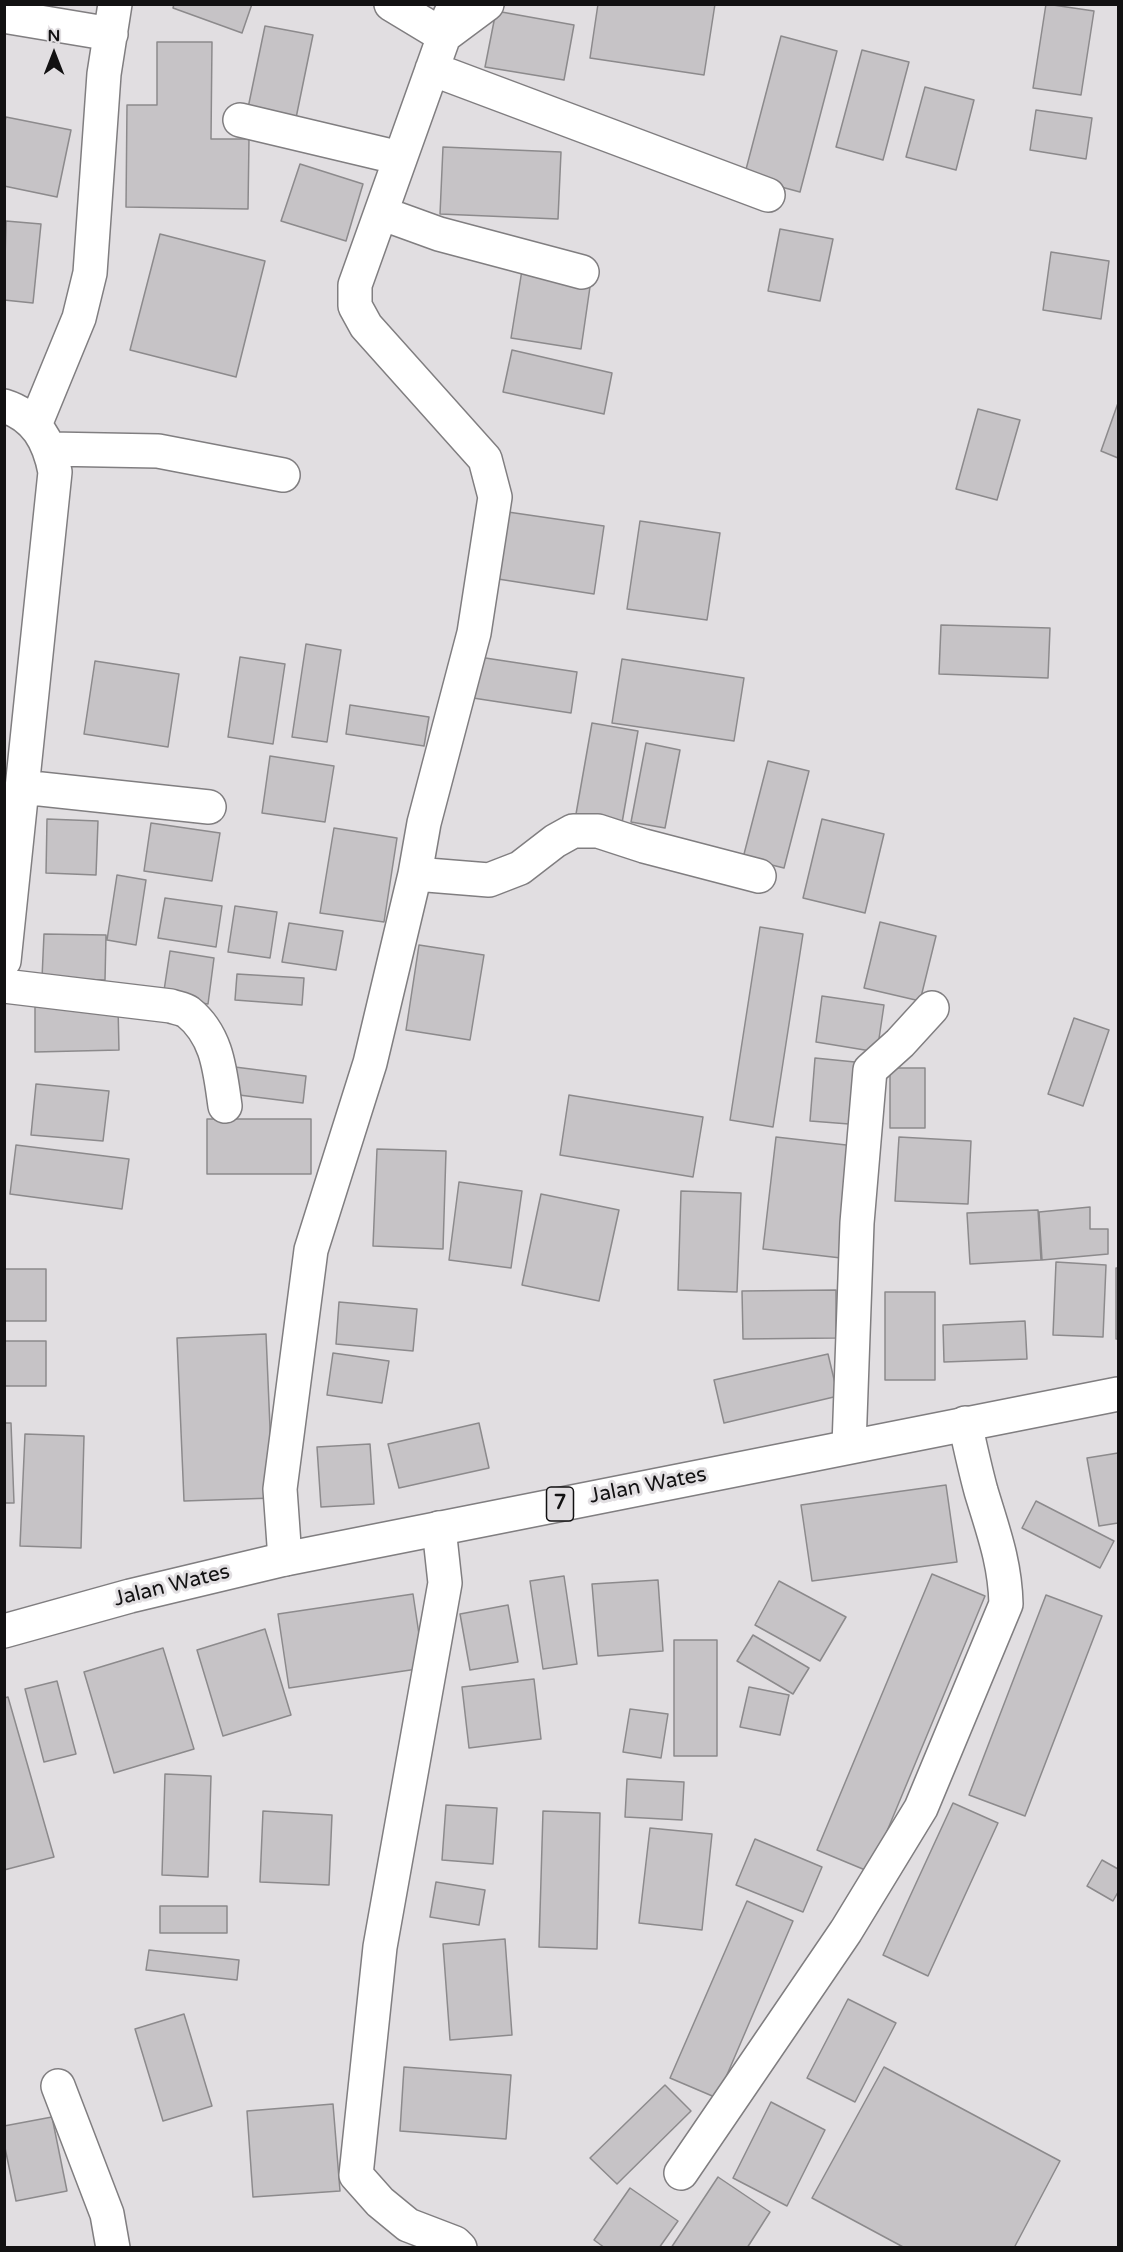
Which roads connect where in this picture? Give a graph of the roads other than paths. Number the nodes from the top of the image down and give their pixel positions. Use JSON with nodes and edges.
{"nodes":[{"id":1,"x":391,"y":4,"type":"edge"},
{"id":2,"x":453,"y":4,"type":"edge"},
{"id":3,"x":487,"y":4,"type":"edge"},
{"id":4,"x":9,"y":17,"type":"dead end"},
{"id":5,"x":113,"y":19,"type":"edge"},
{"id":6,"x":444,"y":36,"type":"junction"},
{"id":7,"x":432,"y":69,"type":"junction"},
{"id":8,"x":240,"y":120,"type":"dead end"},
{"id":9,"x":400,"y":158,"type":"junction"},
{"id":10,"x":768,"y":195,"type":"dead end"},
{"id":11,"x":381,"y":213,"type":"junction"},
{"id":12,"x":582,"y":272,"type":"dead end"},
{"id":13,"x":4,"y":406,"type":"edge"},
{"id":14,"x":43,"y":437,"type":"junction"},
{"id":15,"x":283,"y":475,"type":"dead end"},
{"id":16,"x":22,"y":787,"type":"junction"},
{"id":17,"x":209,"y":807,"type":"dead end"},
{"id":18,"x":415,"y":874,"type":"junction"},
{"id":19,"x":759,"y":876,"type":"dead end"},
{"id":20,"x":4,"y":961,"type":"edge"},
{"id":21,"x":4,"y":986,"type":"edge"},
{"id":22,"x":932,"y":1008,"type":"dead end"},
{"id":23,"x":225,"y":1106,"type":"dead end"},
{"id":24,"x":1119,"y":1394,"type":"edge"},
{"id":25,"x":965,"y":1423,"type":"junction"},
{"id":26,"x":849,"y":1446,"type":"junction"},
{"id":27,"x":439,"y":1528,"type":"junction"},
{"id":28,"x":285,"y":1559,"type":"junction"},
{"id":29,"x":4,"y":1631,"type":"edge"},
{"id":30,"x":58,"y":2086,"type":"dead end"},
{"id":31,"x":681,"y":2173,"type":"dead end"},
{"id":32,"x":112,"y":2247,"type":"edge"},
{"id":33,"x":460,"y":2247,"type":"edge"}],
"edges":[{"from":1,"to":6,"type":"main road"},
{"from":2,"to":6,"type":"main road"},
{"from":3,"to":6,"type":"main road"},
{"from":4,"to":5,"type":"main road"},
{"from":5,"to":14,"type":"main road"},
{"from":6,"to":7,"type":"main road"},
{"from":7,"to":9,"type":"main road"},
{"from":7,"to":10,"type":"main road"},
{"from":8,"to":9,"type":"main road"},
{"from":9,"to":11,"type":"main road"},
{"from":11,"to":12,"type":"main road"},
{"from":11,"to":18,"type":"main road"},
{"from":13,"to":14,"type":"main road"},
{"from":14,"to":15,"type":"main road"},
{"from":14,"to":16,"type":"main road"},
{"from":16,"to":17,"type":"main road"},
{"from":16,"to":20,"type":"main road"},
{"from":18,"to":19,"type":"main road"},
{"from":18,"to":28,"type":"main road"},
{"from":21,"to":23,"type":"main road"},
{"from":22,"to":26,"type":"main road"},
{"from":24,"to":25,"type":"main road","name":"Jalan Wates","number":"7"},
{"from":25,"to":26,"type":"main road","name":"Jalan Wates","number":"7"},
{"from":25,"to":31,"type":"main road"},
{"from":26,"to":27,"type":"main road","name":"Jalan Wates","number":"7"},
{"from":27,"to":28,"type":"main road","name":"Jalan Wates","number":"7"},
{"from":27,"to":33,"type":"main road"},
{"from":28,"to":29,"type":"main road","name":"Jalan Wates","number":"7"},
{"from":30,"to":32,"type":"main road"}]}
